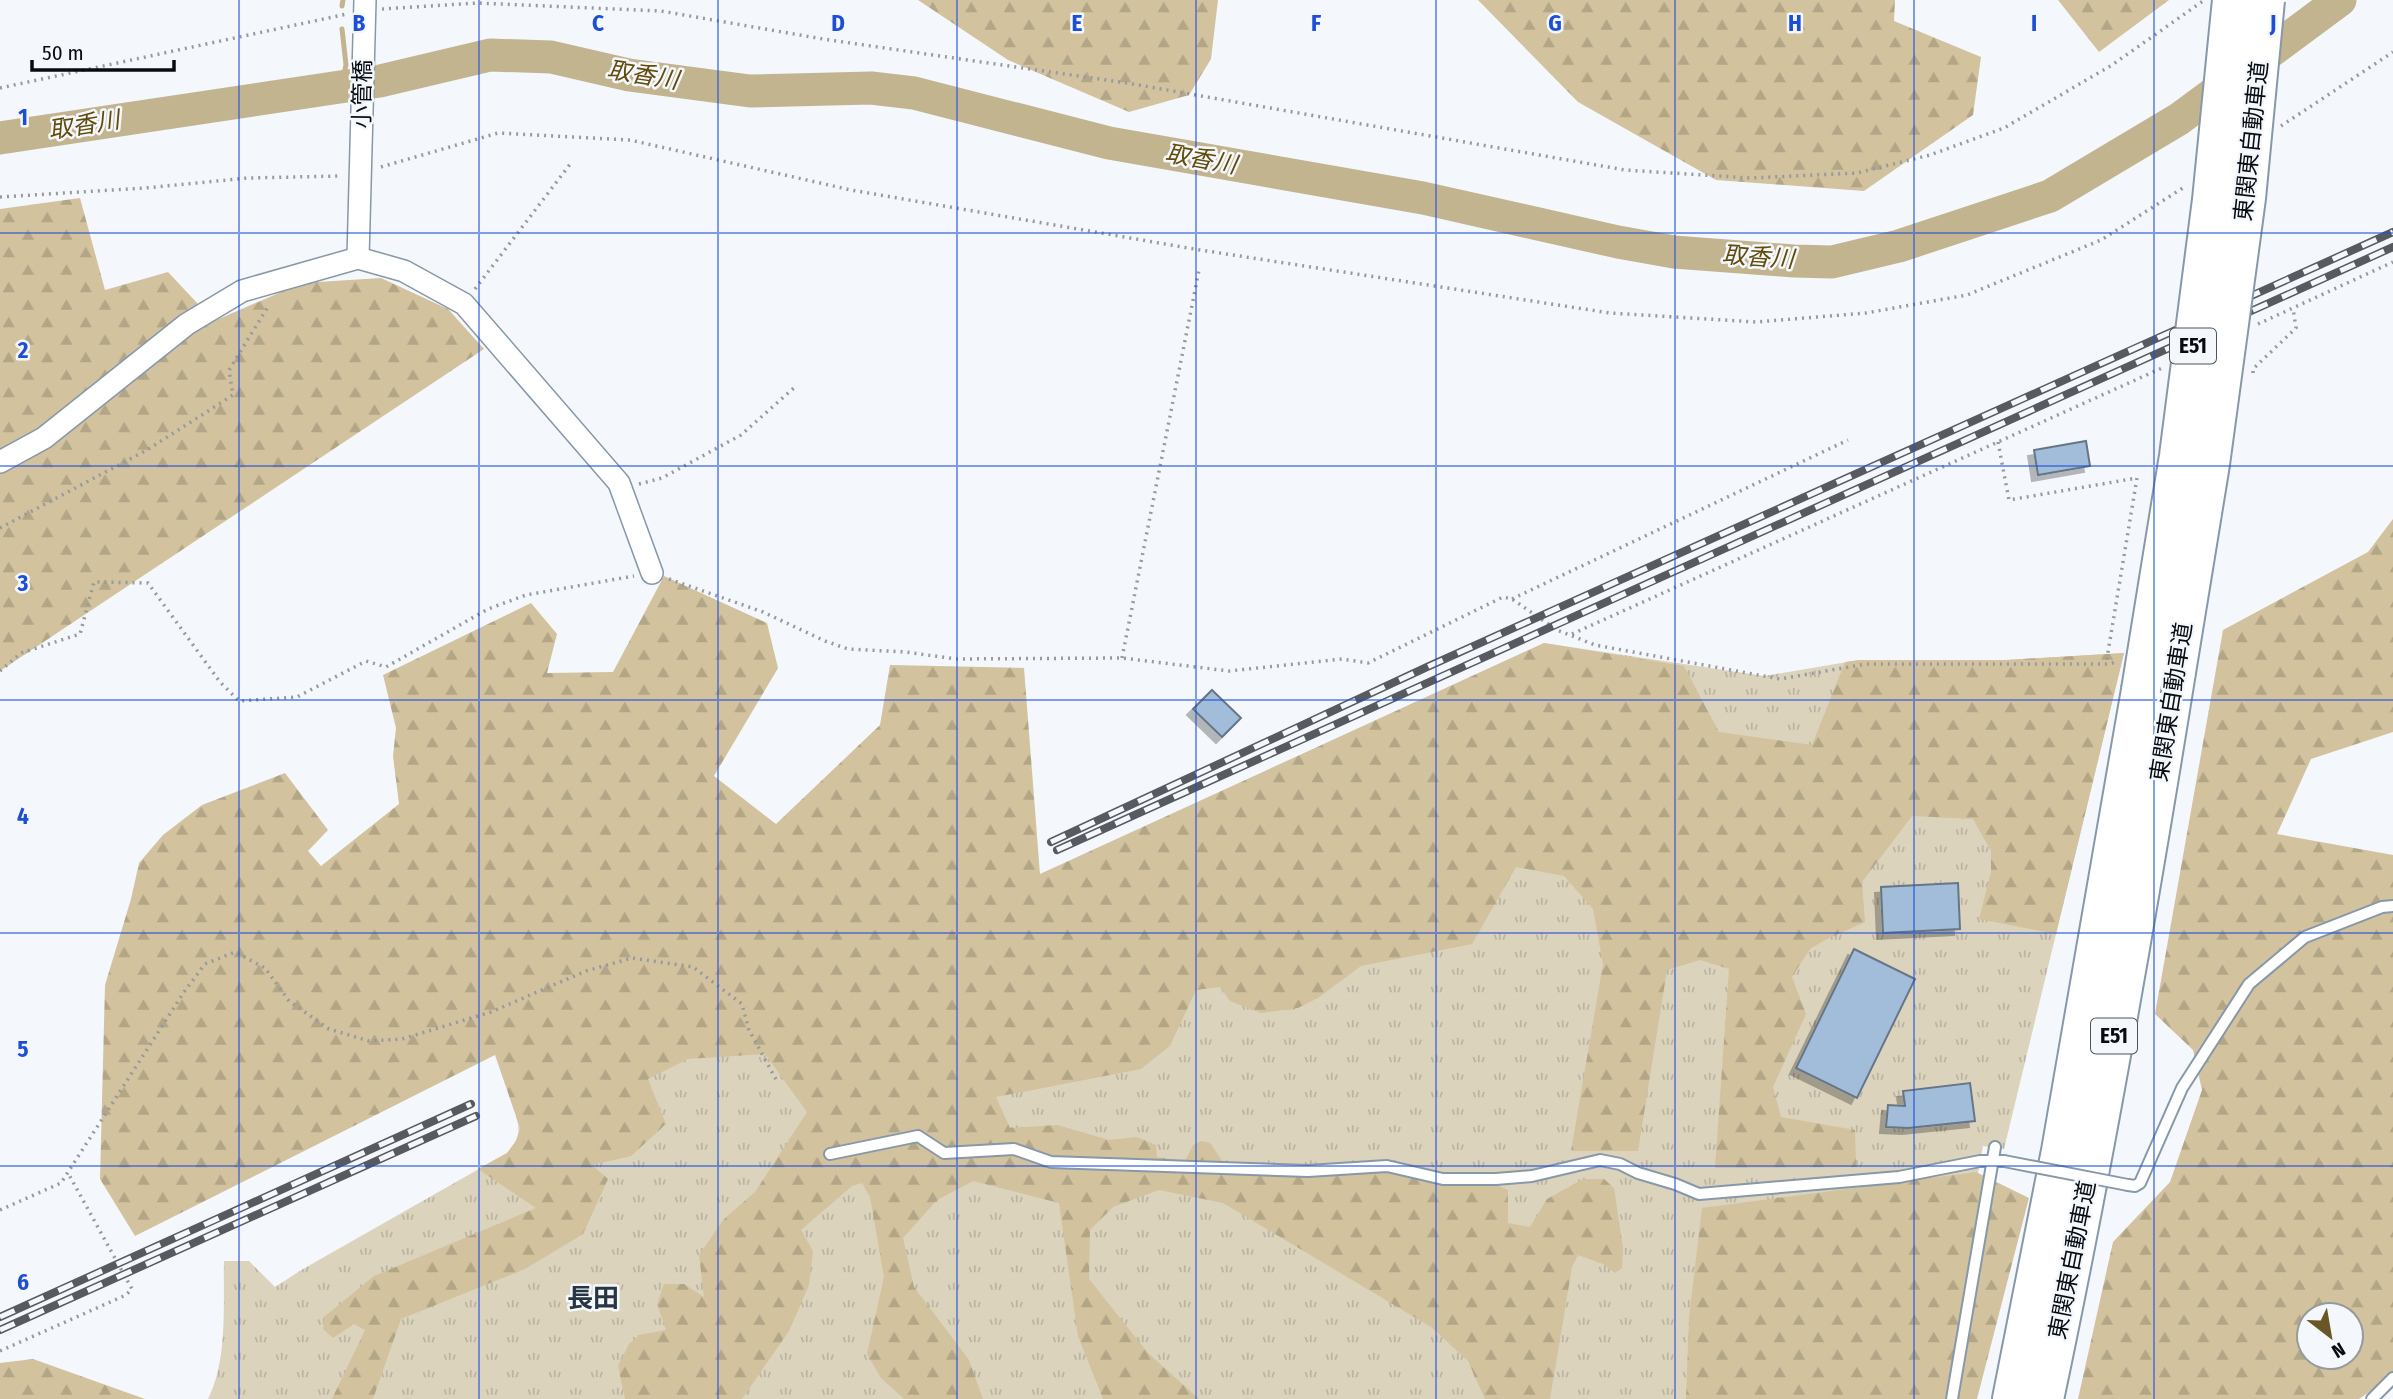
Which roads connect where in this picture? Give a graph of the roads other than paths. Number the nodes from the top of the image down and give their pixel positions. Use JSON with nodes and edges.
{"nodes":[{"id":1,"x":2232,"y":0,"type":"edge"},
{"id":2,"x":2265,"y":0,"type":"edge"},
{"id":3,"x":364,"y":12,"type":"edge"},
{"id":4,"x":358,"y":258,"type":"junction"},
{"id":5,"x":0,"y":462,"type":"edge"},
{"id":6,"x":652,"y":573,"type":"road end"},
{"id":7,"x":2393,"y":905,"type":"edge"},
{"id":8,"x":1995,"y":1147,"type":"dead end"},
{"id":9,"x":830,"y":1154,"type":"dead end"},
{"id":10,"x":1992,"y":1161,"type":"junction"},
{"id":11,"x":2393,"y":1378,"type":"edge"},
{"id":12,"x":1952,"y":1399,"type":"edge"},
{"id":13,"x":2011,"y":1399,"type":"edge"},
{"id":14,"x":2044,"y":1399,"type":"edge"},
{"id":15,"x":2372,"y":1399,"type":"edge"}],
"edges":[{"from":1,"to":13,"type":"highway","name":"東関東自動車道","number":"E51","bridge":true},
{"from":2,"to":14,"type":"highway","name":"東関東自動車道","number":"E51","bridge":true},
{"from":3,"to":4,"type":"street","name":"小管橋"},
{"from":4,"to":5,"type":"street"},
{"from":4,"to":6,"type":"street"},
{"from":7,"to":10,"type":"lane","bridge":true},
{"from":8,"to":10,"type":"lane"},
{"from":9,"to":10,"type":"lane"},
{"from":10,"to":12,"type":"lane"},
{"from":11,"to":15,"type":"lane"}]}
